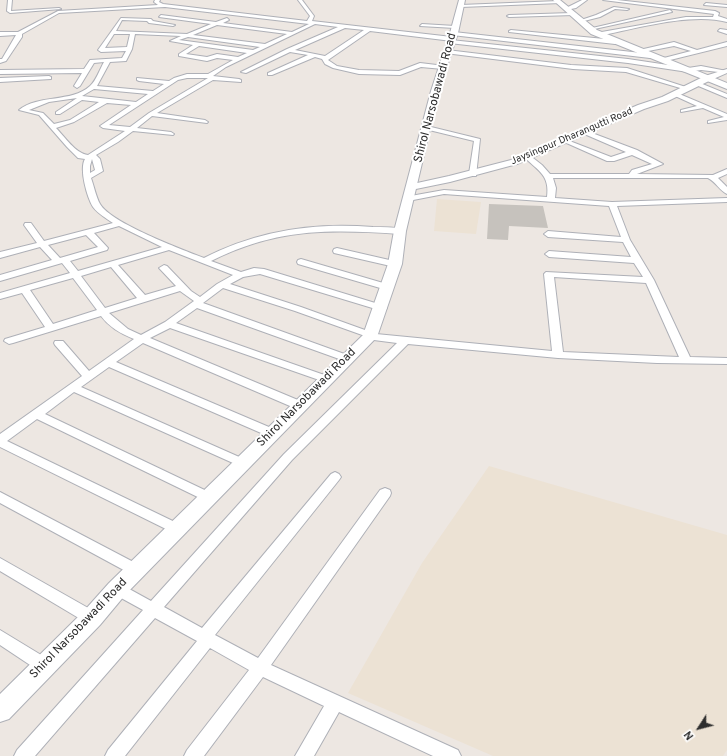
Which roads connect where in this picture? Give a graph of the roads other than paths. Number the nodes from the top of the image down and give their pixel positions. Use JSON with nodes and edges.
{"nodes":[{"id":1,"x":10,"y":0,"type":"edge"},
{"id":2,"x":296,"y":0,"type":"edge"},
{"id":3,"x":300,"y":0,"type":"edge"},
{"id":4,"x":585,"y":0,"type":"edge"},
{"id":5,"x":605,"y":0,"type":"edge"},
{"id":6,"x":722,"y":0,"type":"edge"},
{"id":7,"x":157,"y":1,"type":"edge"},
{"id":8,"x":558,"y":1,"type":"edge"},
{"id":9,"x":727,"y":1,"type":"edge"},
{"id":10,"x":649,"y":2,"type":"edge"},
{"id":11,"x":462,"y":3,"type":"edge"},
{"id":12,"x":703,"y":4,"type":"dead end"},
{"id":13,"x":163,"y":6,"type":"junction"},
{"id":14,"x":304,"y":6,"type":"junction"},
{"id":15,"x":727,"y":6,"type":"edge"},
{"id":16,"x":566,"y":8,"type":"junction"},
{"id":17,"x":632,"y":10,"type":"dead end"},
{"id":18,"x":670,"y":11,"type":"dead end"},
{"id":19,"x":170,"y":12,"type":"junction"},
{"id":20,"x":646,"y":12,"type":"dead end"},
{"id":21,"x":153,"y":13,"type":"dead end"},
{"id":22,"x":538,"y":13,"type":"junction"},
{"id":23,"x":717,"y":13,"type":"junction"},
{"id":24,"x":146,"y":14,"type":"dead end"},
{"id":25,"x":572,"y":14,"type":"junction"},
{"id":26,"x":655,"y":14,"type":"junction"},
{"id":27,"x":192,"y":15,"type":"junction"},
{"id":28,"x":161,"y":16,"type":"junction"},
{"id":29,"x":509,"y":16,"type":"dead end"},
{"id":30,"x":123,"y":19,"type":"junction"},
{"id":31,"x":181,"y":19,"type":"junction"},
{"id":32,"x":717,"y":19,"type":"junction"},
{"id":33,"x":227,"y":20,"type":"junction"},
{"id":34,"x":150,"y":21,"type":"junction"},
{"id":35,"x":547,"y":21,"type":"dead end"},
{"id":36,"x":580,"y":21,"type":"junction"},
{"id":37,"x":727,"y":22,"type":"edge"},
{"id":38,"x":263,"y":23,"type":"junction"},
{"id":39,"x":168,"y":24,"type":"junction"},
{"id":40,"x":217,"y":24,"type":"junction"},
{"id":41,"x":422,"y":25,"type":"dead end"},
{"id":42,"x":117,"y":26,"type":"junction"},
{"id":43,"x":124,"y":26,"type":"dead end"},
{"id":44,"x":180,"y":26,"type":"dead end"},
{"id":45,"x":283,"y":26,"type":"dead end"},
{"id":46,"x":309,"y":26,"type":"junction"},
{"id":47,"x":347,"y":26,"type":"junction"},
{"id":48,"x":191,"y":28,"type":"dead end"},
{"id":49,"x":253,"y":28,"type":"junction"},
{"id":50,"x":203,"y":29,"type":"junction"},
{"id":51,"x":369,"y":29,"type":"junction"},
{"id":52,"x":590,"y":29,"type":"junction"},
{"id":53,"x":291,"y":30,"type":"junction"},
{"id":54,"x":319,"y":30,"type":"dead end"},
{"id":55,"x":720,"y":30,"type":"dead end"},
{"id":56,"x":218,"y":31,"type":"dead end"},
{"id":57,"x":112,"y":32,"type":"junction"},
{"id":58,"x":133,"y":32,"type":"junction"},
{"id":59,"x":147,"y":32,"type":"junction"},
{"id":60,"x":333,"y":32,"type":"junction"},
{"id":61,"x":511,"y":32,"type":"dead end"},
{"id":62,"x":727,"y":32,"type":"edge"},
{"id":63,"x":19,"y":33,"type":"junction"},
{"id":64,"x":0,"y":34,"type":"edge"},
{"id":65,"x":240,"y":34,"type":"dead end"},
{"id":66,"x":598,"y":34,"type":"junction"},
{"id":67,"x":188,"y":35,"type":"junction"},
{"id":68,"x":233,"y":37,"type":"dead end"},
{"id":69,"x":267,"y":37,"type":"dead end"},
{"id":70,"x":452,"y":38,"type":"junction"},
{"id":71,"x":281,"y":39,"type":"junction"},
{"id":72,"x":226,"y":40,"type":"junction"},
{"id":73,"x":615,"y":42,"type":"junction"},
{"id":74,"x":727,"y":44,"type":"edge"},
{"id":75,"x":197,"y":45,"type":"junction"},
{"id":76,"x":212,"y":46,"type":"junction"},
{"id":77,"x":266,"y":46,"type":"junction"},
{"id":78,"x":129,"y":50,"type":"junction"},
{"id":79,"x":204,"y":50,"type":"dead end"},
{"id":80,"x":290,"y":50,"type":"junction"},
{"id":81,"x":638,"y":51,"type":"junction"},
{"id":82,"x":253,"y":52,"type":"junction"},
{"id":83,"x":696,"y":52,"type":"junction"},
{"id":84,"x":314,"y":55,"type":"junction"},
{"id":85,"x":578,"y":55,"type":"junction"},
{"id":86,"x":650,"y":56,"type":"junction"},
{"id":87,"x":239,"y":59,"type":"junction"},
{"id":88,"x":325,"y":59,"type":"junction"},
{"id":89,"x":108,"y":60,"type":"junction"},
{"id":90,"x":662,"y":60,"type":"junction"},
{"id":91,"x":0,"y":61,"type":"edge"},
{"id":92,"x":634,"y":62,"type":"junction"},
{"id":93,"x":443,"y":67,"type":"junction"},
{"id":94,"x":574,"y":69,"type":"junction"},
{"id":95,"x":86,"y":70,"type":"junction"},
{"id":96,"x":688,"y":70,"type":"junction"},
{"id":97,"x":629,"y":71,"type":"junction"},
{"id":98,"x":0,"y":72,"type":"edge"},
{"id":99,"x":244,"y":72,"type":"dead end"},
{"id":100,"x":726,"y":72,"type":"edge"},
{"id":101,"x":270,"y":74,"type":"dead end"},
{"id":102,"x":82,"y":77,"type":"junction"},
{"id":103,"x":210,"y":77,"type":"junction"},
{"id":104,"x":708,"y":78,"type":"junction"},
{"id":105,"x":139,"y":79,"type":"dead end"},
{"id":106,"x":0,"y":80,"type":"edge"},
{"id":107,"x":239,"y":81,"type":"dead end"},
{"id":108,"x":171,"y":83,"type":"junction"},
{"id":109,"x":698,"y":84,"type":"junction"},
{"id":110,"x":77,"y":86,"type":"dead end"},
{"id":111,"x":727,"y":86,"type":"edge"},
{"id":112,"x":93,"y":87,"type":"junction"},
{"id":113,"x":689,"y":89,"type":"junction"},
{"id":114,"x":154,"y":93,"type":"junction"},
{"id":115,"x":675,"y":94,"type":"junction"},
{"id":116,"x":727,"y":96,"type":"edge"},
{"id":117,"x":79,"y":97,"type":"junction"},
{"id":118,"x":105,"y":101,"type":"junction"},
{"id":119,"x":137,"y":104,"type":"junction"},
{"id":120,"x":704,"y":106,"type":"junction"},
{"id":121,"x":683,"y":111,"type":"dead end"},
{"id":122,"x":58,"y":113,"type":"dead end"},
{"id":123,"x":151,"y":114,"type":"junction"},
{"id":124,"x":727,"y":117,"type":"edge"},
{"id":125,"x":205,"y":122,"type":"dead end"},
{"id":126,"x":710,"y":122,"type":"dead end"},
{"id":127,"x":51,"y":127,"type":"junction"},
{"id":128,"x":427,"y":128,"type":"junction"},
{"id":129,"x":131,"y":129,"type":"junction"},
{"id":130,"x":584,"y":132,"type":"junction"},
{"id":131,"x":172,"y":134,"type":"dead end"},
{"id":132,"x":565,"y":141,"type":"junction"},
{"id":133,"x":634,"y":152,"type":"junction"},
{"id":134,"x":90,"y":156,"type":"junction"},
{"id":135,"x":528,"y":156,"type":"junction"},
{"id":136,"x":727,"y":171,"type":"edge"},
{"id":137,"x":473,"y":174,"type":"junction"},
{"id":138,"x":549,"y":176,"type":"junction"},
{"id":139,"x":87,"y":177,"type":"junction"},
{"id":140,"x":630,"y":177,"type":"junction"},
{"id":141,"x":714,"y":177,"type":"junction"},
{"id":142,"x":727,"y":192,"type":"edge"},
{"id":143,"x":410,"y":193,"type":"junction"},
{"id":144,"x":551,"y":200,"type":"junction"},
{"id":145,"x":727,"y":200,"type":"edge"},
{"id":146,"x":612,"y":204,"type":"junction"},
{"id":147,"x":121,"y":223,"type":"junction"},
{"id":148,"x":28,"y":225,"type":"dead end"},
{"id":149,"x":400,"y":231,"type":"junction"},
{"id":150,"x":88,"y":232,"type":"junction"},
{"id":151,"x":548,"y":234,"type":"dead end"},
{"id":152,"x":626,"y":240,"type":"junction"},
{"id":153,"x":42,"y":244,"type":"junction"},
{"id":154,"x":170,"y":247,"type":"junction"},
{"id":155,"x":337,"y":251,"type":"dead end"},
{"id":156,"x":549,"y":254,"type":"dead end"},
{"id":157,"x":0,"y":255,"type":"edge"},
{"id":158,"x":637,"y":260,"type":"junction"},
{"id":159,"x":61,"y":261,"type":"junction"},
{"id":160,"x":204,"y":261,"type":"junction"},
{"id":161,"x":301,"y":262,"type":"dead end"},
{"id":162,"x":113,"y":264,"type":"junction"},
{"id":163,"x":395,"y":264,"type":"junction"},
{"id":164,"x":164,"y":268,"type":"dead end"},
{"id":165,"x":76,"y":274,"type":"junction"},
{"id":166,"x":240,"y":275,"type":"junction"},
{"id":167,"x":0,"y":278,"type":"edge"},
{"id":168,"x":649,"y":280,"type":"junction"},
{"id":169,"x":222,"y":284,"type":"junction"},
{"id":170,"x":182,"y":287,"type":"junction"},
{"id":171,"x":387,"y":287,"type":"junction"},
{"id":172,"x":24,"y":289,"type":"junction"},
{"id":173,"x":0,"y":296,"type":"edge"},
{"id":174,"x":143,"y":299,"type":"junction"},
{"id":175,"x":198,"y":302,"type":"junction"},
{"id":176,"x":382,"y":308,"type":"junction"},
{"id":177,"x":104,"y":311,"type":"junction"},
{"id":178,"x":168,"y":324,"type":"junction"},
{"id":179,"x":51,"y":328,"type":"junction"},
{"id":180,"x":370,"y":336,"type":"junction"},
{"id":181,"x":141,"y":339,"type":"junction"},
{"id":182,"x":406,"y":340,"type":"junction"},
{"id":183,"x":9,"y":342,"type":"dead end"},
{"id":184,"x":59,"y":343,"type":"dead end"},
{"id":185,"x":558,"y":355,"type":"junction"},
{"id":186,"x":346,"y":358,"type":"junction"},
{"id":187,"x":686,"y":361,"type":"junction"},
{"id":188,"x":727,"y":361,"type":"edge"},
{"id":189,"x":108,"y":363,"type":"junction"},
{"id":190,"x":89,"y":376,"type":"junction"},
{"id":191,"x":326,"y":380,"type":"junction"},
{"id":192,"x":74,"y":388,"type":"junction"},
{"id":193,"x":301,"y":406,"type":"junction"},
{"id":194,"x":36,"y":414,"type":"junction"},
{"id":195,"x":272,"y":434,"type":"junction"},
{"id":196,"x":0,"y":441,"type":"edge"},
{"id":197,"x":242,"y":463,"type":"junction"},
{"id":198,"x":335,"y":477,"type":"dead end"},
{"id":199,"x":385,"y":493,"type":"dead end"},
{"id":200,"x":0,"y":497,"type":"edge"},
{"id":201,"x":208,"y":497,"type":"junction"},
{"id":202,"x":176,"y":530,"type":"junction"},
{"id":203,"x":0,"y":564,"type":"edge"},
{"id":204,"x":136,"y":570,"type":"junction"},
{"id":205,"x":117,"y":589,"type":"junction"},
{"id":206,"x":153,"y":609,"type":"junction"},
{"id":207,"x":92,"y":618,"type":"junction"},
{"id":208,"x":0,"y":637,"type":"edge"},
{"id":209,"x":205,"y":639,"type":"junction"},
{"id":210,"x":45,"y":666,"type":"junction"},
{"id":211,"x":260,"y":668,"type":"junction"},
{"id":212,"x":335,"y":703,"type":"junction"},
{"id":213,"x":0,"y":711,"type":"edge"},
{"id":214,"x":23,"y":756,"type":"edge"},
{"id":215,"x":114,"y":756,"type":"edge"},
{"id":216,"x":193,"y":756,"type":"edge"},
{"id":217,"x":304,"y":756,"type":"edge"},
{"id":218,"x":452,"y":756,"type":"edge"}],
"edges":[{"from":1,"to":7,"type":"street"},
{"from":2,"to":14,"type":"street"},
{"from":3,"to":14,"type":"street"},
{"from":4,"to":16,"type":"street"},
{"from":5,"to":10,"type":"street"},
{"from":6,"to":9,"type":"street"},
{"from":7,"to":13,"type":"street"},
{"from":8,"to":11,"type":"street"},
{"from":8,"to":16,"type":"main road"},
{"from":10,"to":23,"type":"street"},
{"from":11,"to":70,"type":"main road","name":"Shirol Narsobawadi Road"},
{"from":12,"to":15,"type":"street"},
{"from":13,"to":19,"type":"street"},
{"from":13,"to":46,"type":"street"},
{"from":13,"to":63,"type":"street"},
{"from":14,"to":46,"type":"street"},
{"from":15,"to":23,"type":"street"},
{"from":16,"to":25,"type":"main road"},
{"from":17,"to":36,"type":"street"},
{"from":18,"to":26,"type":"street"},
{"from":19,"to":21,"type":"street"},
{"from":19,"to":27,"type":"street"},
{"from":19,"to":28,"type":"street"},
{"from":20,"to":26,"type":"street"},
{"from":22,"to":25,"type":"street"},
{"from":22,"to":29,"type":"street"},
{"from":22,"to":35,"type":"street"},
{"from":23,"to":32,"type":"street"},
{"from":24,"to":30,"type":"street"},
{"from":25,"to":36,"type":"main road"},
{"from":26,"to":52,"type":"street"},
{"from":27,"to":31,"type":"street"},
{"from":27,"to":33,"type":"street"},
{"from":28,"to":31,"type":"street"},
{"from":28,"to":34,"type":"street"},
{"from":30,"to":34,"type":"street"},
{"from":30,"to":42,"type":"street"},
{"from":31,"to":39,"type":"street"},
{"from":31,"to":40,"type":"street"},
{"from":32,"to":37,"type":"street"},
{"from":32,"to":66,"type":"street"},
{"from":33,"to":38,"type":"street"},
{"from":33,"to":40,"type":"street"},
{"from":34,"to":39,"type":"street"},
{"from":34,"to":59,"type":"street"},
{"from":36,"to":52,"type":"main road"},
{"from":38,"to":45,"type":"street"},
{"from":38,"to":49,"type":"street"},
{"from":39,"to":44,"type":"street"},
{"from":39,"to":59,"type":"street"},
{"from":40,"to":49,"type":"street"},
{"from":40,"to":50,"type":"street"},
{"from":41,"to":70,"type":"street"},
{"from":42,"to":43,"type":"street"},
{"from":42,"to":57,"type":"street"},
{"from":46,"to":47,"type":"street"},
{"from":46,"to":53,"type":"street"},
{"from":47,"to":51,"type":"street"},
{"from":47,"to":60,"type":"street"},
{"from":48,"to":50,"type":"street"},
{"from":49,"to":53,"type":"street"},
{"from":49,"to":65,"type":"street"},
{"from":50,"to":56,"type":"street"},
{"from":50,"to":67,"type":"street"},
{"from":51,"to":70,"type":"street"},
{"from":51,"to":88,"type":"street"},
{"from":52,"to":66,"type":"main road"},
{"from":53,"to":71,"type":"street"},
{"from":54,"to":60,"type":"street"},
{"from":55,"to":62,"type":"street"},
{"from":57,"to":58,"type":"street"},
{"from":57,"to":78,"type":"street"},
{"from":58,"to":59,"type":"street"},
{"from":58,"to":78,"type":"street"},
{"from":59,"to":67,"type":"street"},
{"from":60,"to":80,"type":"street"},
{"from":61,"to":73,"type":"street"},
{"from":63,"to":64,"type":"street"},
{"from":63,"to":91,"type":"street"},
{"from":66,"to":73,"type":"main road"},
{"from":67,"to":72,"type":"street"},
{"from":67,"to":75,"type":"street"},
{"from":68,"to":72,"type":"street"},
{"from":69,"to":71,"type":"street"},
{"from":70,"to":85,"type":"street"},
{"from":70,"to":86,"type":"street"},
{"from":70,"to":93,"type":"main road","name":"Shirol Narsobawadi Road"},
{"from":70,"to":94,"type":"street"},
{"from":71,"to":77,"type":"street"},
{"from":72,"to":76,"type":"street"},
{"from":72,"to":77,"type":"street"},
{"from":73,"to":81,"type":"main road"},
{"from":74,"to":83,"type":"street"},
{"from":75,"to":76,"type":"street"},
{"from":75,"to":87,"type":"street"},
{"from":76,"to":79,"type":"street"},
{"from":76,"to":82,"type":"street"},
{"from":77,"to":80,"type":"street"},
{"from":77,"to":82,"type":"street"},
{"from":78,"to":89,"type":"street"},
{"from":80,"to":84,"type":"street"},
{"from":80,"to":99,"type":"street"},
{"from":81,"to":83,"type":"street"},
{"from":81,"to":86,"type":"main road"},
{"from":82,"to":87,"type":"street"},
{"from":83,"to":90,"type":"street"},
{"from":84,"to":88,"type":"street"},
{"from":84,"to":101,"type":"street"},
{"from":85,"to":92,"type":"street"},
{"from":85,"to":94,"type":"street"},
{"from":86,"to":90,"type":"main road"},
{"from":87,"to":103,"type":"street"},
{"from":88,"to":93,"type":"street"},
{"from":89,"to":95,"type":"street"},
{"from":89,"to":112,"type":"street"},
{"from":90,"to":96,"type":"main road"},
{"from":92,"to":96,"type":"street"},
{"from":92,"to":97,"type":"street"},
{"from":93,"to":128,"type":"main road","name":"Shirol Narsobawadi Road"},
{"from":94,"to":97,"type":"street"},
{"from":95,"to":98,"type":"street"},
{"from":95,"to":102,"type":"street"},
{"from":96,"to":100,"type":"street"},
{"from":96,"to":104,"type":"main road"},
{"from":97,"to":113,"type":"street"},
{"from":100,"to":104,"type":"street","name":"Jaysingpur Dharangutti Road"},
{"from":102,"to":106,"type":"street"},
{"from":102,"to":110,"type":"street"},
{"from":103,"to":107,"type":"street"},
{"from":103,"to":108,"type":"street"},
{"from":103,"to":123,"type":"street"},
{"from":104,"to":109,"type":"street","name":"Jaysingpur Dharangutti Road"},
{"from":104,"to":111,"type":"main road"},
{"from":105,"to":108,"type":"street"},
{"from":108,"to":114,"type":"street"},
{"from":109,"to":113,"type":"street","name":"Jaysingpur Dharangutti Road"},
{"from":109,"to":116,"type":"street"},
{"from":112,"to":114,"type":"street"},
{"from":112,"to":117,"type":"street"},
{"from":113,"to":115,"type":"street","name":"Jaysingpur Dharangutti Road"},
{"from":114,"to":119,"type":"street"},
{"from":115,"to":120,"type":"street"},
{"from":115,"to":130,"type":"street","name":"Jaysingpur Dharangutti Road"},
{"from":117,"to":118,"type":"street"},
{"from":117,"to":122,"type":"street"},
{"from":117,"to":127,"type":"street"},
{"from":118,"to":119,"type":"street"},
{"from":118,"to":127,"type":"street"},
{"from":119,"to":129,"type":"street"},
{"from":120,"to":121,"type":"street"},
{"from":120,"to":124,"type":"street"},
{"from":123,"to":125,"type":"street"},
{"from":123,"to":129,"type":"street"},
{"from":124,"to":126,"type":"street"},
{"from":127,"to":134,"type":"street"},
{"from":128,"to":137,"type":"street"},
{"from":128,"to":143,"type":"main road","name":"Shirol Narsobawadi Road"},
{"from":129,"to":131,"type":"street"},
{"from":129,"to":134,"type":"street"},
{"from":130,"to":132,"type":"street","name":"Jaysingpur Dharangutti Road"},
{"from":130,"to":133,"type":"street"},
{"from":132,"to":133,"type":"street"},
{"from":132,"to":135,"type":"street","name":"Jaysingpur Dharangutti Road"},
{"from":133,"to":140,"type":"street"},
{"from":134,"to":139,"type":"street"},
{"from":134,"to":139,"type":"street"},
{"from":135,"to":137,"type":"street","name":"Jaysingpur Dharangutti Road"},
{"from":135,"to":138,"type":"street"},
{"from":136,"to":141,"type":"street"},
{"from":137,"to":143,"type":"street","name":"Jaysingpur Dharangutti Road"},
{"from":138,"to":140,"type":"street"},
{"from":138,"to":144,"type":"street"},
{"from":139,"to":147,"type":"street"},
{"from":140,"to":141,"type":"street"},
{"from":141,"to":142,"type":"street"},
{"from":143,"to":144,"type":"street"},
{"from":143,"to":149,"type":"main road","name":"Shirol Narsobawadi Road"},
{"from":144,"to":146,"type":"street"},
{"from":145,"to":146,"type":"street"},
{"from":146,"to":152,"type":"street"},
{"from":147,"to":150,"type":"street"},
{"from":147,"to":154,"type":"street"},
{"from":148,"to":153,"type":"street"},
{"from":149,"to":160,"type":"street"},
{"from":149,"to":163,"type":"main road","name":"Shirol Narsobawadi Road"},
{"from":150,"to":153,"type":"street"},
{"from":150,"to":159,"type":"street"},
{"from":151,"to":152,"type":"street"},
{"from":152,"to":158,"type":"street"},
{"from":153,"to":157,"type":"street"},
{"from":153,"to":159,"type":"street"},
{"from":154,"to":160,"type":"street"},
{"from":154,"to":162,"type":"street"},
{"from":155,"to":163,"type":"street"},
{"from":156,"to":158,"type":"street"},
{"from":158,"to":168,"type":"street"},
{"from":159,"to":165,"type":"street"},
{"from":159,"to":167,"type":"street"},
{"from":160,"to":166,"type":"street"},
{"from":161,"to":171,"type":"street"},
{"from":162,"to":165,"type":"street"},
{"from":162,"to":174,"type":"street"},
{"from":163,"to":171,"type":"main road","name":"Shirol Narsobawadi Road"},
{"from":164,"to":170,"type":"street"},
{"from":165,"to":172,"type":"street"},
{"from":165,"to":177,"type":"street"},
{"from":166,"to":169,"type":"street"},
{"from":166,"to":176,"type":"street"},
{"from":168,"to":185,"type":"street"},
{"from":168,"to":187,"type":"street"},
{"from":169,"to":175,"type":"street"},
{"from":169,"to":180,"type":"street"},
{"from":170,"to":174,"type":"street"},
{"from":170,"to":175,"type":"street"},
{"from":171,"to":176,"type":"main road","name":"Shirol Narsobawadi Road"},
{"from":172,"to":173,"type":"street"},
{"from":172,"to":179,"type":"street"},
{"from":174,"to":177,"type":"street"},
{"from":175,"to":178,"type":"street"},
{"from":175,"to":186,"type":"street"},
{"from":176,"to":180,"type":"main road","name":"Shirol Narsobawadi Road"},
{"from":177,"to":179,"type":"street"},
{"from":177,"to":181,"type":"street"},
{"from":178,"to":181,"type":"street"},
{"from":178,"to":191,"type":"street"},
{"from":179,"to":183,"type":"street"},
{"from":180,"to":182,"type":"street"},
{"from":180,"to":186,"type":"main road","name":"Shirol Narsobawadi Road"},
{"from":181,"to":189,"type":"street"},
{"from":181,"to":193,"type":"street"},
{"from":182,"to":185,"type":"street"},
{"from":182,"to":206,"type":"street"},
{"from":184,"to":190,"type":"street"},
{"from":185,"to":187,"type":"street"},
{"from":186,"to":191,"type":"main road","name":"Shirol Narsobawadi Road"},
{"from":187,"to":188,"type":"street"},
{"from":189,"to":190,"type":"street"},
{"from":189,"to":195,"type":"street"},
{"from":190,"to":192,"type":"street"},
{"from":191,"to":193,"type":"main road","name":"Shirol Narsobawadi Road"},
{"from":192,"to":194,"type":"street"},
{"from":192,"to":197,"type":"street"},
{"from":193,"to":195,"type":"main road","name":"Shirol Narsobawadi Road"},
{"from":194,"to":196,"type":"street"},
{"from":194,"to":201,"type":"street"},
{"from":195,"to":197,"type":"main road","name":"Shirol Narsobawadi Road"},
{"from":196,"to":202,"type":"street"},
{"from":197,"to":201,"type":"main road","name":"Shirol Narsobawadi Road"},
{"from":198,"to":209,"type":"street"},
{"from":199,"to":211,"type":"street"},
{"from":200,"to":204,"type":"street"},
{"from":201,"to":202,"type":"main road","name":"Shirol Narsobawadi Road"},
{"from":202,"to":204,"type":"main road","name":"Shirol Narsobawadi Road"},
{"from":203,"to":207,"type":"street"},
{"from":204,"to":205,"type":"main road","name":"Shirol Narsobawadi Road"},
{"from":205,"to":206,"type":"street"},
{"from":205,"to":207,"type":"main road","name":"Shirol Narsobawadi Road"},
{"from":206,"to":209,"type":"street"},
{"from":206,"to":214,"type":"street"},
{"from":207,"to":210,"type":"main road","name":"Shirol Narsobawadi Road"},
{"from":208,"to":210,"type":"street"},
{"from":209,"to":211,"type":"street"},
{"from":209,"to":215,"type":"street"},
{"from":210,"to":213,"type":"main road","name":"Shirol Narsobawadi Road"},
{"from":211,"to":212,"type":"street"},
{"from":211,"to":216,"type":"street"},
{"from":212,"to":217,"type":"street"},
{"from":212,"to":218,"type":"street"}]}
